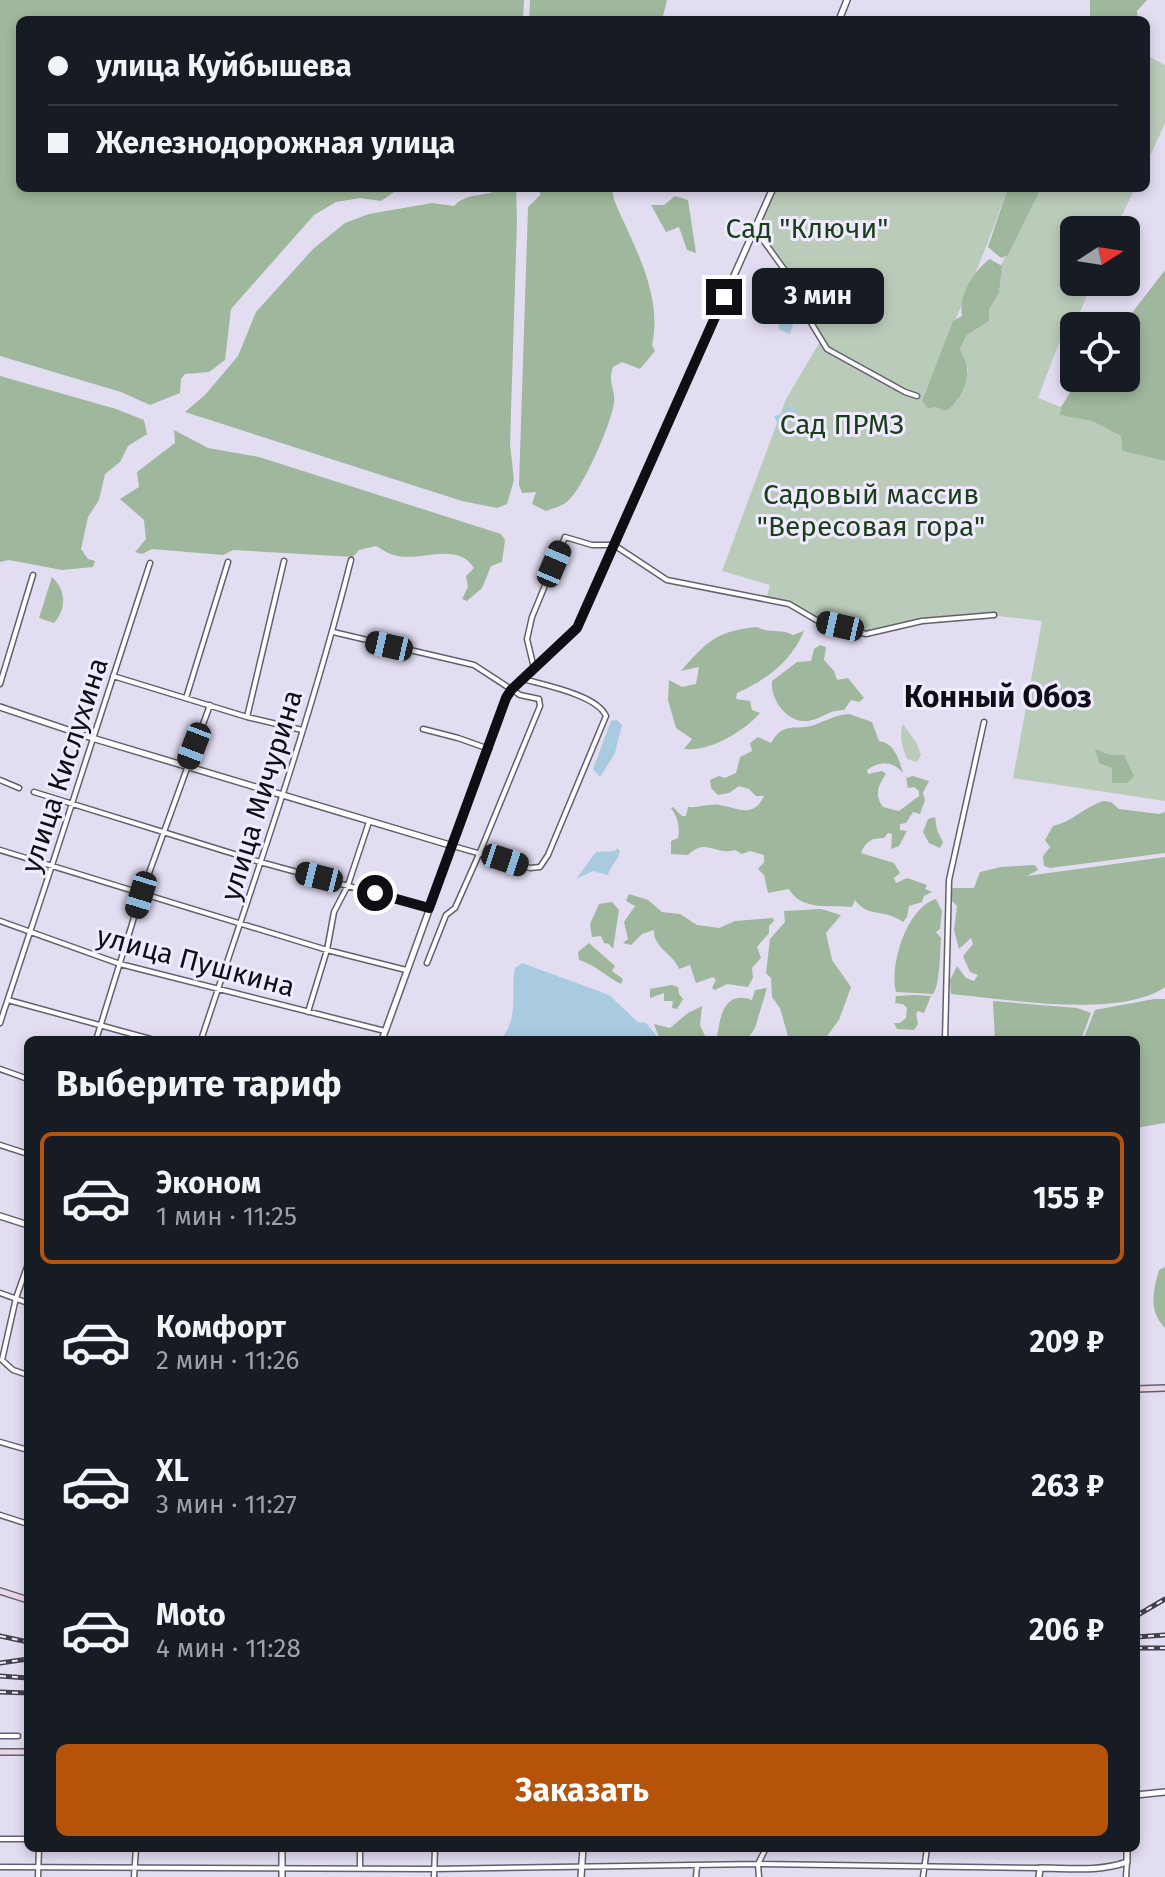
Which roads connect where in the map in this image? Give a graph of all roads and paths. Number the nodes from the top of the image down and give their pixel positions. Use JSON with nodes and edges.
{"nodes":[{"id":1,"x":771,"y":192,"type":"edge"},
{"id":2,"x":755,"y":229,"type":"junction"},
{"id":3,"x":917,"y":396,"type":"dead end"},
{"id":4,"x":614,"y":545,"type":"junction"},
{"id":5,"x":351,"y":560,"type":"dead end"},
{"id":6,"x":284,"y":561,"type":"dead end"},
{"id":7,"x":228,"y":562,"type":"dead end"},
{"id":8,"x":150,"y":563,"type":"dead end"},
{"id":9,"x":33,"y":575,"type":"dead end"},
{"id":10,"x":994,"y":615,"type":"dead end"},
{"id":11,"x":333,"y":632,"type":"junction"},
{"id":12,"x":534,"y":668,"type":"junction"},
{"id":13,"x":113,"y":676,"type":"junction"},
{"id":14,"x":523,"y":679,"type":"junction"},
{"id":15,"x":0,"y":684,"type":"edge"},
{"id":16,"x":511,"y":690,"type":"junction"},
{"id":17,"x":186,"y":698,"type":"junction"},
{"id":18,"x":210,"y":705,"type":"junction"},
{"id":19,"x":0,"y":707,"type":"edge"},
{"id":20,"x":247,"y":717,"type":"junction"},
{"id":21,"x":984,"y":722,"type":"dead end"},
{"id":22,"x":423,"y":729,"type":"dead end"},
{"id":23,"x":302,"y":730,"type":"junction"},
{"id":24,"x":92,"y":738,"type":"junction"},
{"id":25,"x":489,"y":749,"type":"junction"},
{"id":26,"x":186,"y":766,"type":"junction"},
{"id":27,"x":0,"y":780,"type":"edge"},
{"id":28,"x":19,"y":788,"type":"dead end"},
{"id":29,"x":34,"y":792,"type":"dead end"},
{"id":30,"x":281,"y":795,"type":"junction"},
{"id":31,"x":71,"y":804,"type":"junction"},
{"id":32,"x":370,"y":819,"type":"junction"},
{"id":33,"x":165,"y":831,"type":"junction"},
{"id":34,"x":453,"y":846,"type":"junction"},
{"id":35,"x":0,"y":850,"type":"edge"},
{"id":36,"x":480,"y":852,"type":"junction"},
{"id":37,"x":260,"y":862,"type":"junction"},
{"id":38,"x":53,"y":866,"type":"junction"},
{"id":39,"x":348,"y":885,"type":"junction"},
{"id":40,"x":141,"y":895,"type":"junction"},
{"id":41,"x":429,"y":908,"type":"junction"},
{"id":42,"x":0,"y":921,"type":"edge"},
{"id":43,"x":241,"y":924,"type":"junction"},
{"id":44,"x":31,"y":932,"type":"junction"},
{"id":45,"x":327,"y":950,"type":"junction"},
{"id":46,"x":427,"y":963,"type":"dead end"},
{"id":47,"x":120,"y":964,"type":"junction"},
{"id":48,"x":406,"y":970,"type":"junction"},
{"id":49,"x":219,"y":988,"type":"junction"},
{"id":50,"x":8,"y":1000,"type":"junction"},
{"id":51,"x":308,"y":1012,"type":"junction"},
{"id":52,"x":0,"y":1023,"type":"edge"},
{"id":53,"x":101,"y":1027,"type":"junction"},
{"id":54,"x":385,"y":1031,"type":"junction"},
{"id":55,"x":98,"y":1036,"type":"edge"},
{"id":56,"x":138,"y":1036,"type":"edge"},
{"id":57,"x":202,"y":1036,"type":"edge"},
{"id":58,"x":383,"y":1036,"type":"edge"},
{"id":59,"x":945,"y":1036,"type":"edge"},
{"id":60,"x":0,"y":1069,"type":"edge"},
{"id":61,"x":24,"y":1078,"type":"edge"},
{"id":62,"x":0,"y":1145,"type":"edge"},
{"id":63,"x":24,"y":1153,"type":"edge"},
{"id":64,"x":0,"y":1216,"type":"edge"},
{"id":65,"x":24,"y":1224,"type":"edge"},
{"id":66,"x":24,"y":1275,"type":"edge"},
{"id":67,"x":0,"y":1293,"type":"edge"},
{"id":68,"x":16,"y":1298,"type":"junction"},
{"id":69,"x":24,"y":1301,"type":"edge"},
{"id":70,"x":2,"y":1360,"type":"edge"},
{"id":71,"x":24,"y":1374,"type":"edge"},
{"id":72,"x":1165,"y":1388,"type":"edge"},
{"id":73,"x":1140,"y":1389,"type":"edge"},
{"id":74,"x":0,"y":1442,"type":"edge"},
{"id":75,"x":24,"y":1449,"type":"edge"},
{"id":76,"x":0,"y":1515,"type":"edge"},
{"id":77,"x":24,"y":1523,"type":"edge"},
{"id":78,"x":0,"y":1591,"type":"edge"},
{"id":79,"x":24,"y":1599,"type":"edge"},
{"id":80,"x":0,"y":1736,"type":"edge"},
{"id":81,"x":18,"y":1736,"type":"dead end"},
{"id":82,"x":0,"y":1752,"type":"edge"},
{"id":83,"x":24,"y":1752,"type":"edge"},
{"id":84,"x":1165,"y":1792,"type":"edge"},
{"id":85,"x":1140,"y":1795,"type":"edge"},
{"id":86,"x":0,"y":1839,"type":"edge"},
{"id":87,"x":24,"y":1839,"type":"edge"},
{"id":88,"x":39,"y":1852,"type":"edge"},
{"id":89,"x":136,"y":1852,"type":"edge"},
{"id":90,"x":282,"y":1852,"type":"edge"},
{"id":91,"x":360,"y":1852,"type":"edge"},
{"id":92,"x":435,"y":1852,"type":"edge"},
{"id":93,"x":583,"y":1852,"type":"edge"},
{"id":94,"x":764,"y":1852,"type":"edge"},
{"id":95,"x":927,"y":1852,"type":"edge"},
{"id":96,"x":1127,"y":1852,"type":"edge"},
{"id":97,"x":1127,"y":1862,"type":"junction"},
{"id":98,"x":758,"y":1864,"type":"junction"},
{"id":99,"x":697,"y":1866,"type":"junction"},
{"id":100,"x":0,"y":1867,"type":"edge"},
{"id":101,"x":38,"y":1868,"type":"junction"},
{"id":102,"x":134,"y":1868,"type":"junction"},
{"id":103,"x":282,"y":1868,"type":"junction"},
{"id":104,"x":360,"y":1868,"type":"junction"},
{"id":105,"x":581,"y":1868,"type":"junction"},
{"id":106,"x":925,"y":1868,"type":"junction"},
{"id":107,"x":1040,"y":1868,"type":"junction"},
{"id":108,"x":434,"y":1869,"type":"junction"},
{"id":109,"x":38,"y":1877,"type":"edge"},
{"id":110,"x":134,"y":1877,"type":"edge"},
{"id":111,"x":282,"y":1877,"type":"edge"},
{"id":112,"x":434,"y":1877,"type":"edge"},
{"id":113,"x":581,"y":1877,"type":"edge"},
{"id":114,"x":696,"y":1877,"type":"edge"},
{"id":115,"x":759,"y":1877,"type":"edge"},
{"id":116,"x":923,"y":1877,"type":"edge"},
{"id":117,"x":1039,"y":1877,"type":"edge"},
{"id":118,"x":1126,"y":1877,"type":"edge"}],
"edges":[{"from":1,"to":2,"type":"street"},
{"from":2,"to":3,"type":"street"},
{"from":2,"to":4,"type":"street"},
{"from":4,"to":10,"type":"street"},
{"from":4,"to":12,"type":"street"},
{"from":4,"to":12,"type":"street"},
{"from":5,"to":11,"type":"street","name":"улица Мичурина"},
{"from":6,"to":20,"type":"street"},
{"from":7,"to":17,"type":"street"},
{"from":8,"to":13,"type":"street","name":"улица Кислухина"},
{"from":9,"to":15,"type":"street"},
{"from":11,"to":16,"type":"street"},
{"from":11,"to":23,"type":"street","name":"улица Мичурина"},
{"from":12,"to":14,"type":"street"},
{"from":13,"to":17,"type":"street"},
{"from":13,"to":24,"type":"street","name":"улица Кислухина"},
{"from":14,"to":16,"type":"street"},
{"from":14,"to":36,"type":"street"},
{"from":16,"to":25,"type":"street"},
{"from":16,"to":36,"type":"street"},
{"from":17,"to":18,"type":"street"},
{"from":18,"to":20,"type":"street"},
{"from":18,"to":26,"type":"street"},
{"from":19,"to":24,"type":"street"},
{"from":20,"to":23,"type":"street"},
{"from":21,"to":59,"type":"street"},
{"from":22,"to":25,"type":"street"},
{"from":23,"to":30,"type":"street","name":"улица Мичурина"},
{"from":24,"to":26,"type":"street"},
{"from":24,"to":31,"type":"street","name":"улица Кислухина"},
{"from":25,"to":34,"type":"street"},
{"from":26,"to":30,"type":"street"},
{"from":26,"to":33,"type":"street"},
{"from":27,"to":28,"type":"street"},
{"from":29,"to":31,"type":"street"},
{"from":30,"to":32,"type":"street"},
{"from":30,"to":37,"type":"street","name":"улица Мичурина"},
{"from":31,"to":33,"type":"street"},
{"from":31,"to":38,"type":"street","name":"улица Кислухина"},
{"from":32,"to":34,"type":"street"},
{"from":32,"to":39,"type":"street"},
{"from":33,"to":37,"type":"street"},
{"from":33,"to":40,"type":"street"},
{"from":34,"to":36,"type":"street"},
{"from":34,"to":41,"type":"street"},
{"from":35,"to":38,"type":"street"},
{"from":36,"to":46,"type":"street"},
{"from":37,"to":39,"type":"street"},
{"from":37,"to":43,"type":"street","name":"улица Мичурина"},
{"from":38,"to":40,"type":"street"},
{"from":38,"to":44,"type":"street","name":"улица Кислухина"},
{"from":39,"to":41,"type":"street"},
{"from":39,"to":45,"type":"street"},
{"from":40,"to":43,"type":"street"},
{"from":40,"to":47,"type":"street"},
{"from":41,"to":48,"type":"street"},
{"from":42,"to":44,"type":"street","name":"улица Пушкина"},
{"from":43,"to":45,"type":"street"},
{"from":43,"to":49,"type":"street","name":"улица Мичурина"},
{"from":44,"to":47,"type":"street","name":"улица Пушкина"},
{"from":44,"to":50,"type":"street","name":"улица Кислухина"},
{"from":45,"to":48,"type":"street"},
{"from":45,"to":51,"type":"street"},
{"from":47,"to":49,"type":"street","name":"улица Пушкина"},
{"from":47,"to":53,"type":"street"},
{"from":48,"to":54,"type":"street"},
{"from":49,"to":51,"type":"street","name":"улица Пушкина"},
{"from":49,"to":57,"type":"street","name":"улица Мичурина"},
{"from":50,"to":52,"type":"street","name":"улица Кислухина"},
{"from":50,"to":53,"type":"street"},
{"from":51,"to":54,"type":"street","name":"улица Пушкина"},
{"from":53,"to":55,"type":"street"},
{"from":53,"to":56,"type":"street"},
{"from":54,"to":58,"type":"street"},
{"from":60,"to":61,"type":"street"},
{"from":62,"to":63,"type":"street"},
{"from":64,"to":65,"type":"street"},
{"from":66,"to":68,"type":"street"},
{"from":67,"to":68,"type":"street"},
{"from":68,"to":69,"type":"street"},
{"from":68,"to":70,"type":"street"},
{"from":70,"to":71,"type":"street"},
{"from":72,"to":73,"type":"main road"},
{"from":74,"to":75,"type":"street"},
{"from":76,"to":77,"type":"street"},
{"from":78,"to":79,"type":"main road"},
{"from":80,"to":81,"type":"street"},
{"from":82,"to":83,"type":"main road"},
{"from":84,"to":85,"type":"street"},
{"from":86,"to":87,"type":"street"},
{"from":88,"to":101,"type":"street"},
{"from":89,"to":102,"type":"street"},
{"from":90,"to":103,"type":"street"},
{"from":91,"to":104,"type":"street"},
{"from":92,"to":108,"type":"street"},
{"from":93,"to":105,"type":"street"},
{"from":94,"to":98,"type":"street"},
{"from":95,"to":106,"type":"street"},
{"from":96,"to":97,"type":"street"},
{"from":97,"to":107,"type":"street"},
{"from":97,"to":118,"type":"street"},
{"from":98,"to":99,"type":"street"},
{"from":98,"to":106,"type":"street"},
{"from":98,"to":115,"type":"street"},
{"from":99,"to":105,"type":"street"},
{"from":99,"to":114,"type":"street"},
{"from":100,"to":101,"type":"street"},
{"from":101,"to":102,"type":"street"},
{"from":101,"to":109,"type":"street"},
{"from":102,"to":103,"type":"street"},
{"from":102,"to":110,"type":"street"},
{"from":103,"to":104,"type":"street"},
{"from":103,"to":111,"type":"street"},
{"from":104,"to":108,"type":"street"},
{"from":105,"to":108,"type":"street"},
{"from":105,"to":113,"type":"street"},
{"from":106,"to":107,"type":"street"},
{"from":106,"to":116,"type":"street"},
{"from":107,"to":117,"type":"street"},
{"from":108,"to":112,"type":"street"}]}
